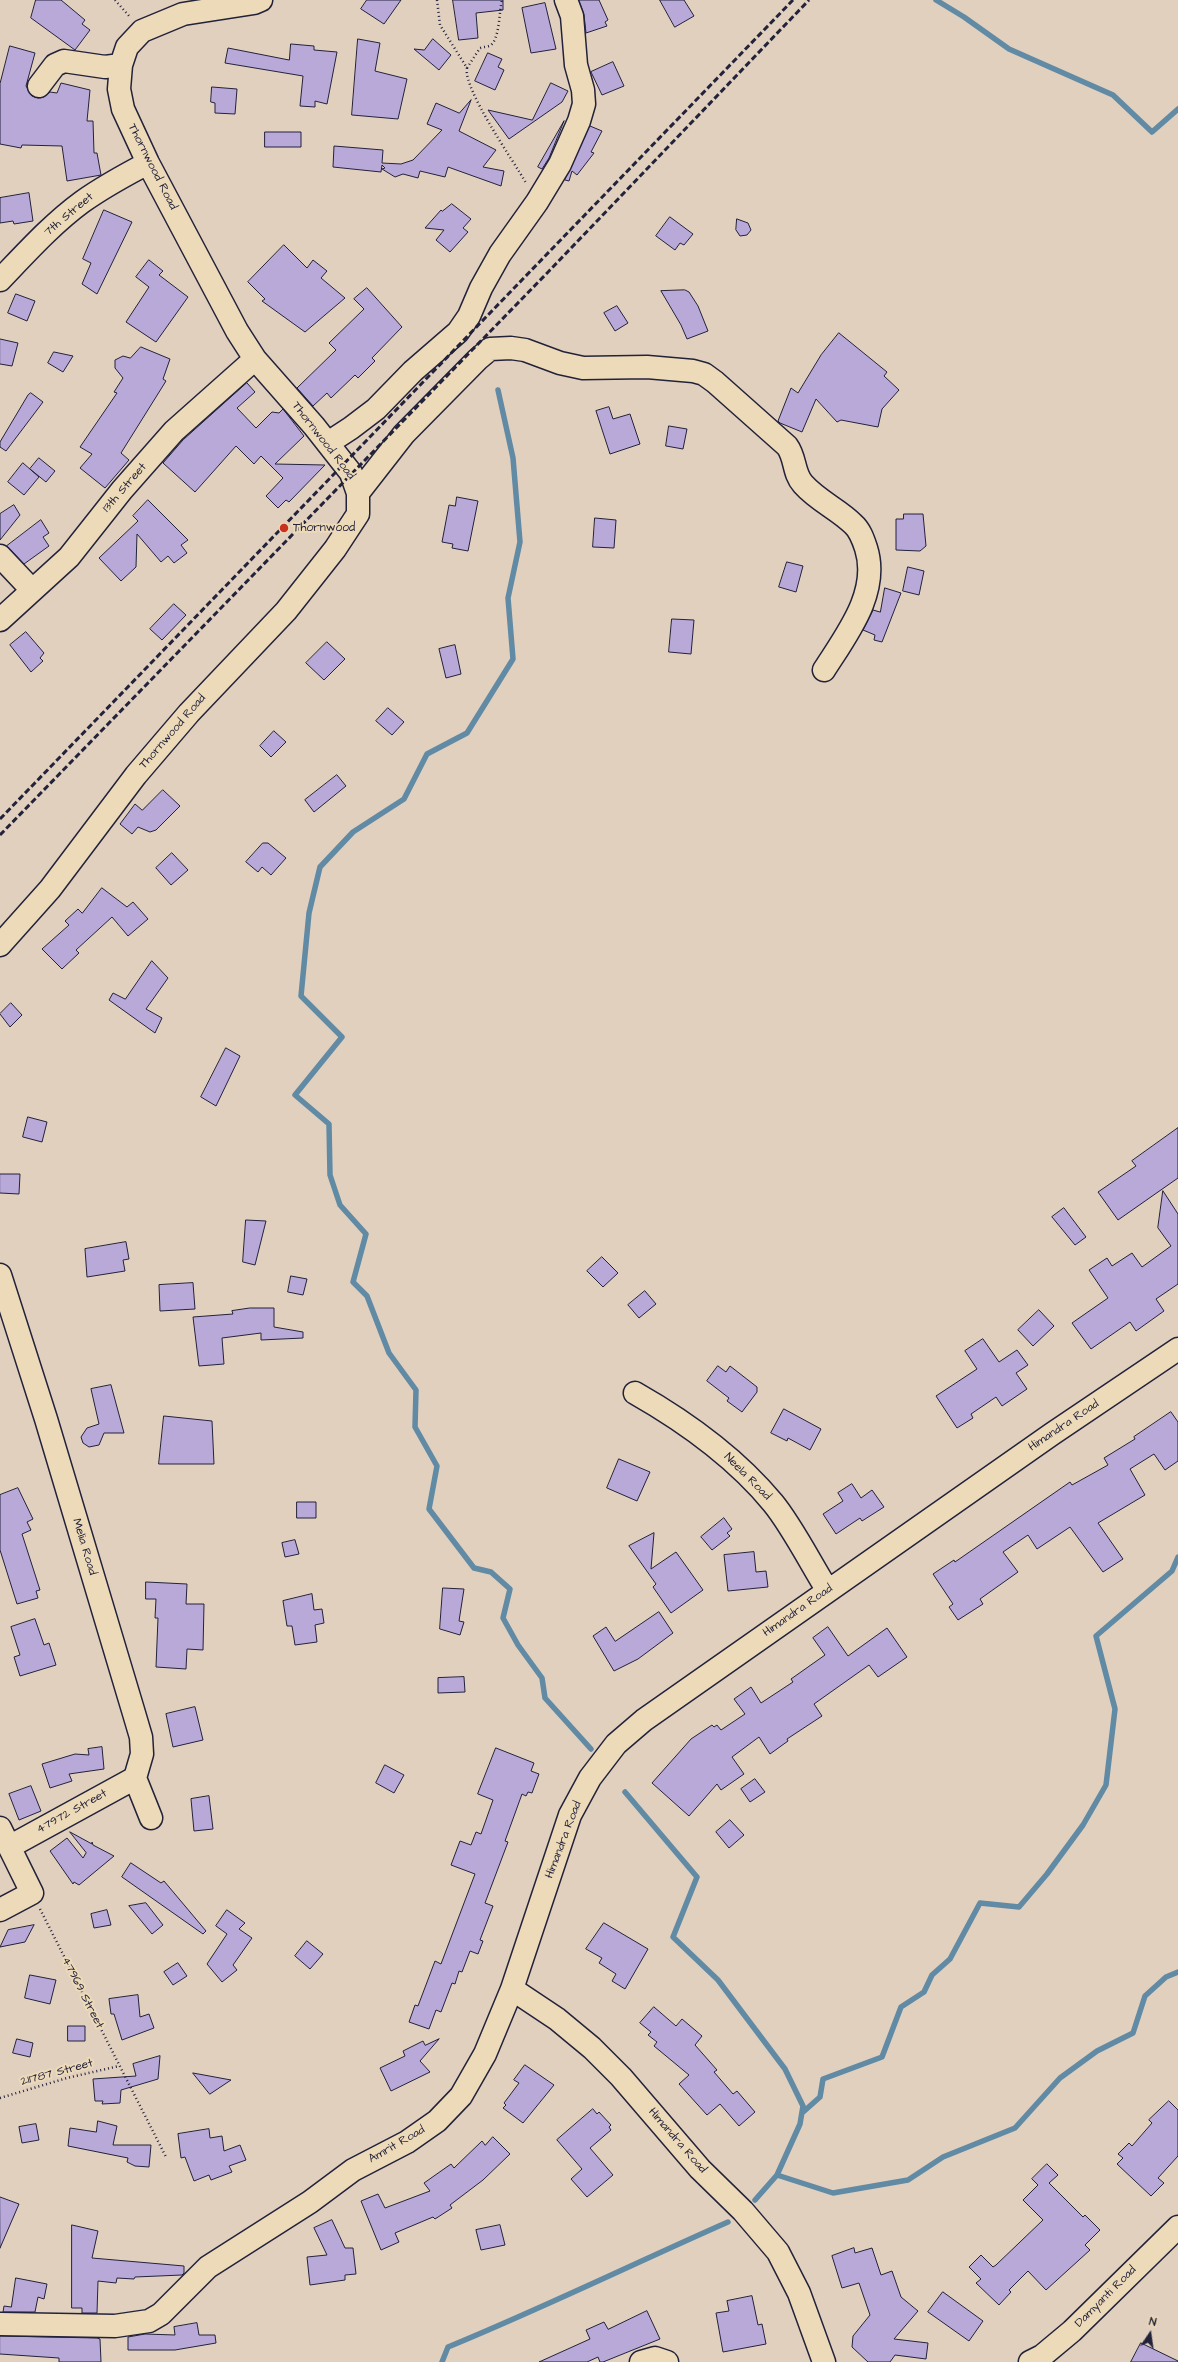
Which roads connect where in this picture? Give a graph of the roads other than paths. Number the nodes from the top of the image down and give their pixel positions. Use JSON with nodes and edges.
{"nodes":[{"id":1,"x":261,"y":0,"type":"edge"},
{"id":2,"x":566,"y":0,"type":"edge"},
{"id":3,"x":121,"y":65,"type":"junction"},
{"id":4,"x":39,"y":86,"type":"dead end"},
{"id":5,"x":148,"y":163,"type":"junction"},
{"id":6,"x":0,"y":280,"type":"edge"},
{"id":7,"x":254,"y":359,"type":"junction"},
{"id":8,"x":328,"y":443,"type":"junction"},
{"id":9,"x":358,"y":494,"type":"junction"},
{"id":10,"x":0,"y":556,"type":"edge"},
{"id":11,"x":32,"y":590,"type":"junction"},
{"id":12,"x":0,"y":620,"type":"edge"},
{"id":13,"x":824,"y":670,"type":"dead end"},
{"id":14,"x":0,"y":945,"type":"edge"},
{"id":15,"x":0,"y":1276,"type":"edge"},
{"id":16,"x":1178,"y":1349,"type":"edge"},
{"id":17,"x":635,"y":1393,"type":"dead end"},
{"id":18,"x":828,"y":1591,"type":"junction"},
{"id":19,"x":135,"y":1778,"type":"junction"},
{"id":20,"x":151,"y":1818,"type":"dead end"},
{"id":21,"x":5,"y":1837,"type":"edge"},
{"id":22,"x":0,"y":1910,"type":"edge"},
{"id":23,"x":512,"y":1989,"type":"junction"},
{"id":24,"x":1178,"y":2227,"type":"edge"},
{"id":25,"x":0,"y":2324,"type":"edge"},
{"id":26,"x":1040,"y":2360,"type":"edge"},
{"id":27,"x":641,"y":2362,"type":"edge"},
{"id":28,"x":667,"y":2362,"type":"edge"},
{"id":29,"x":824,"y":2362,"type":"edge"}],
"edges":[{"from":1,"to":3,"type":"street","name":"Thornwood Road"},
{"from":2,"to":8,"type":"street"},
{"from":3,"to":4,"type":"street"},
{"from":3,"to":5,"type":"street","name":"Thornwood Road"},
{"from":5,"to":6,"type":"street","name":"7th Street"},
{"from":5,"to":7,"type":"street","name":"Thornwood Road"},
{"from":7,"to":8,"type":"street","name":"Thornwood Road"},
{"from":7,"to":11,"type":"street","name":"13th Street"},
{"from":8,"to":9,"type":"street","name":"Thornwood Road"},
{"from":9,"to":13,"type":"street"},
{"from":9,"to":14,"type":"street","name":"Thornwood Road"},
{"from":10,"to":11,"type":"street"},
{"from":11,"to":12,"type":"street","name":"13th Street"},
{"from":15,"to":19,"type":"street","name":"Melia Road"},
{"from":16,"to":18,"type":"street","name":"Himandra Road"},
{"from":17,"to":18,"type":"street","name":"Neela Road"},
{"from":18,"to":23,"type":"street","name":"Himandra Road"},
{"from":19,"to":20,"type":"street"},
{"from":19,"to":21,"type":"street","name":"47972 Street"},
{"from":21,"to":22,"type":"street"},
{"from":23,"to":25,"type":"street","name":"Amrit Road"},
{"from":23,"to":29,"type":"street","name":"Himandra Road"},
{"from":24,"to":26,"type":"street","name":"Damyanti Road"},
{"from":27,"to":28,"type":"street"}]}
